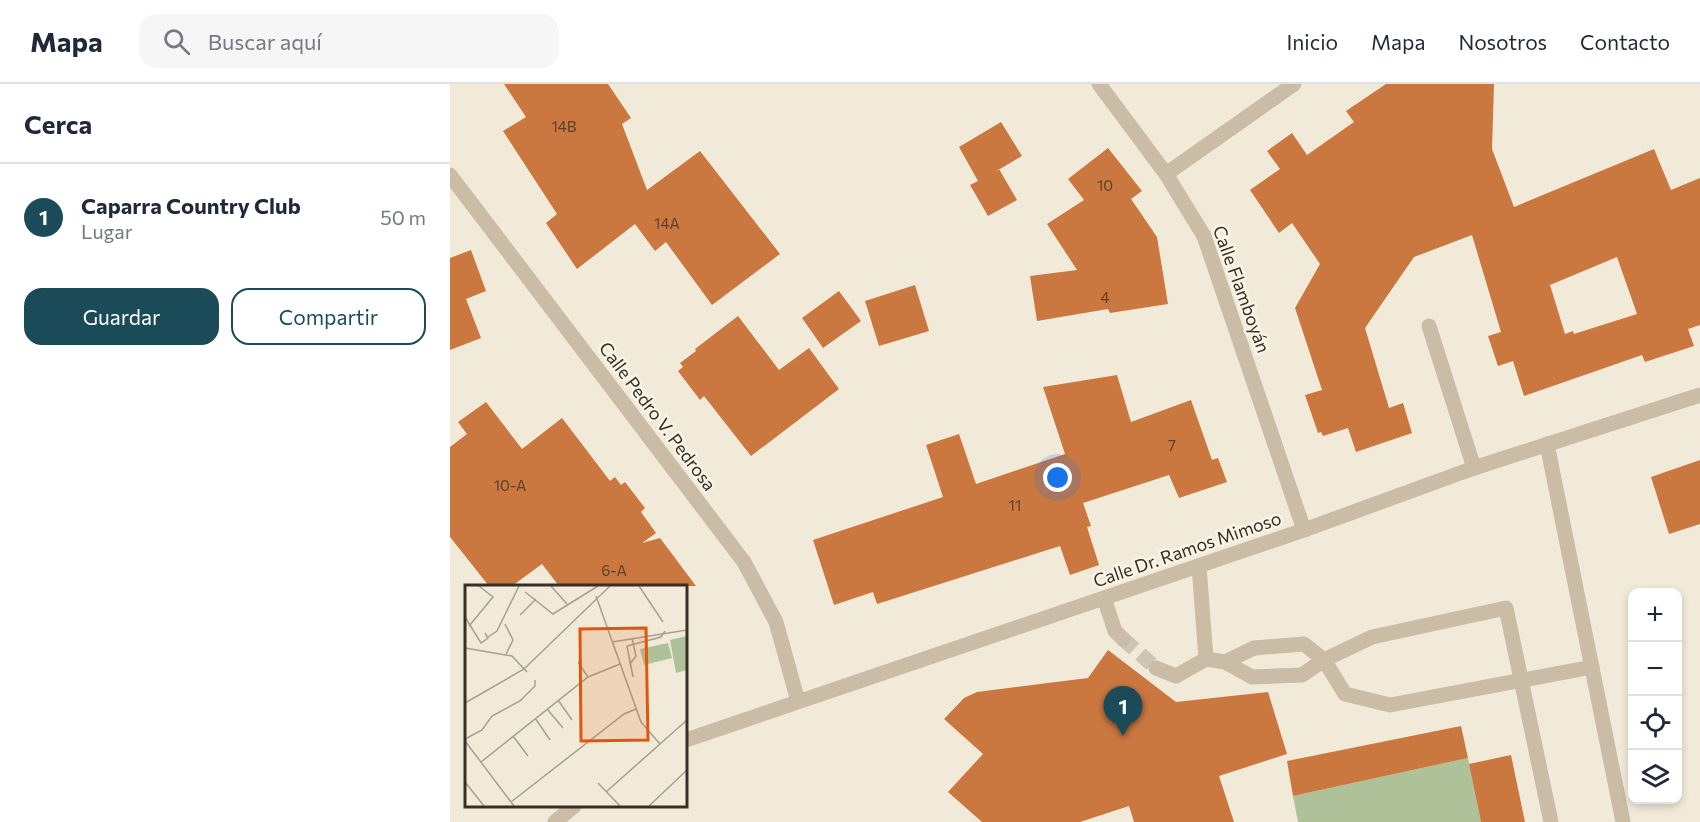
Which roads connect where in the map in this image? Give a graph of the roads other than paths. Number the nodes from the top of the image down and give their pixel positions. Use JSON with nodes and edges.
{"nodes":[{"id":1,"x":1099,"y":84,"type":"edge"},
{"id":2,"x":1294,"y":84,"type":"edge"},
{"id":3,"x":1166,"y":174,"type":"junction"},
{"id":4,"x":450,"y":175,"type":"edge"},
{"id":5,"x":1429,"y":326,"type":"dead end"},
{"id":6,"x":1700,"y":395,"type":"edge"},
{"id":7,"x":1547,"y":444,"type":"junction"},
{"id":8,"x":1474,"y":468,"type":"junction"},
{"id":9,"x":1304,"y":530,"type":"junction"},
{"id":10,"x":1199,"y":566,"type":"junction"},
{"id":11,"x":1104,"y":598,"type":"junction"},
{"id":12,"x":1123,"y":639,"type":"tunnel mouth"},
{"id":13,"x":1206,"y":659,"type":"junction"},
{"id":14,"x":1324,"y":660,"type":"junction"},
{"id":15,"x":1225,"y":662,"type":"junction"},
{"id":16,"x":1592,"y":667,"type":"junction"},
{"id":17,"x":1156,"y":668,"type":"tunnel mouth"},
{"id":18,"x":1521,"y":682,"type":"junction"},
{"id":19,"x":798,"y":701,"type":"junction"},
{"id":20,"x":687,"y":740,"type":"edge"},
{"id":21,"x":573,"y":807,"type":"edge"},
{"id":22,"x":555,"y":822,"type":"edge"},
{"id":23,"x":1551,"y":822,"type":"edge"},
{"id":24,"x":1623,"y":822,"type":"edge"}],
"edges":[{"from":1,"to":3,"type":"street","name":"Calle Flamboyán"},
{"from":2,"to":3,"type":"street"},
{"from":3,"to":9,"type":"street","name":"Calle Flamboyán"},
{"from":4,"to":19,"type":"street","name":"Calle Pedro V. Pedrosa"},
{"from":5,"to":8,"type":"street"},
{"from":6,"to":7,"type":"street","name":"Calle Dr. Ramos Mimoso"},
{"from":7,"to":8,"type":"street","name":"Calle Dr. Ramos Mimoso"},
{"from":7,"to":16,"type":"street"},
{"from":8,"to":9,"type":"street","name":"Calle Dr. Ramos Mimoso"},
{"from":9,"to":10,"type":"street","name":"Calle Dr. Ramos Mimoso"},
{"from":10,"to":11,"type":"street","name":"Calle Dr. Ramos Mimoso"},
{"from":10,"to":13,"type":"street"},
{"from":11,"to":12,"type":"street"},
{"from":11,"to":19,"type":"street","name":"Calle Dr. Ramos Mimoso"},
{"from":13,"to":15,"type":"street"},
{"from":13,"to":17,"type":"street"},
{"from":14,"to":15,"type":"street"},
{"from":14,"to":15,"type":"street"},
{"from":14,"to":18,"type":"street"},
{"from":14,"to":18,"type":"street"},
{"from":16,"to":18,"type":"street"},
{"from":16,"to":24,"type":"street"},
{"from":18,"to":23,"type":"street"},
{"from":19,"to":20,"type":"street","name":"Calle Dr. Ramos Mimoso"},
{"from":21,"to":22,"type":"street"}]}
